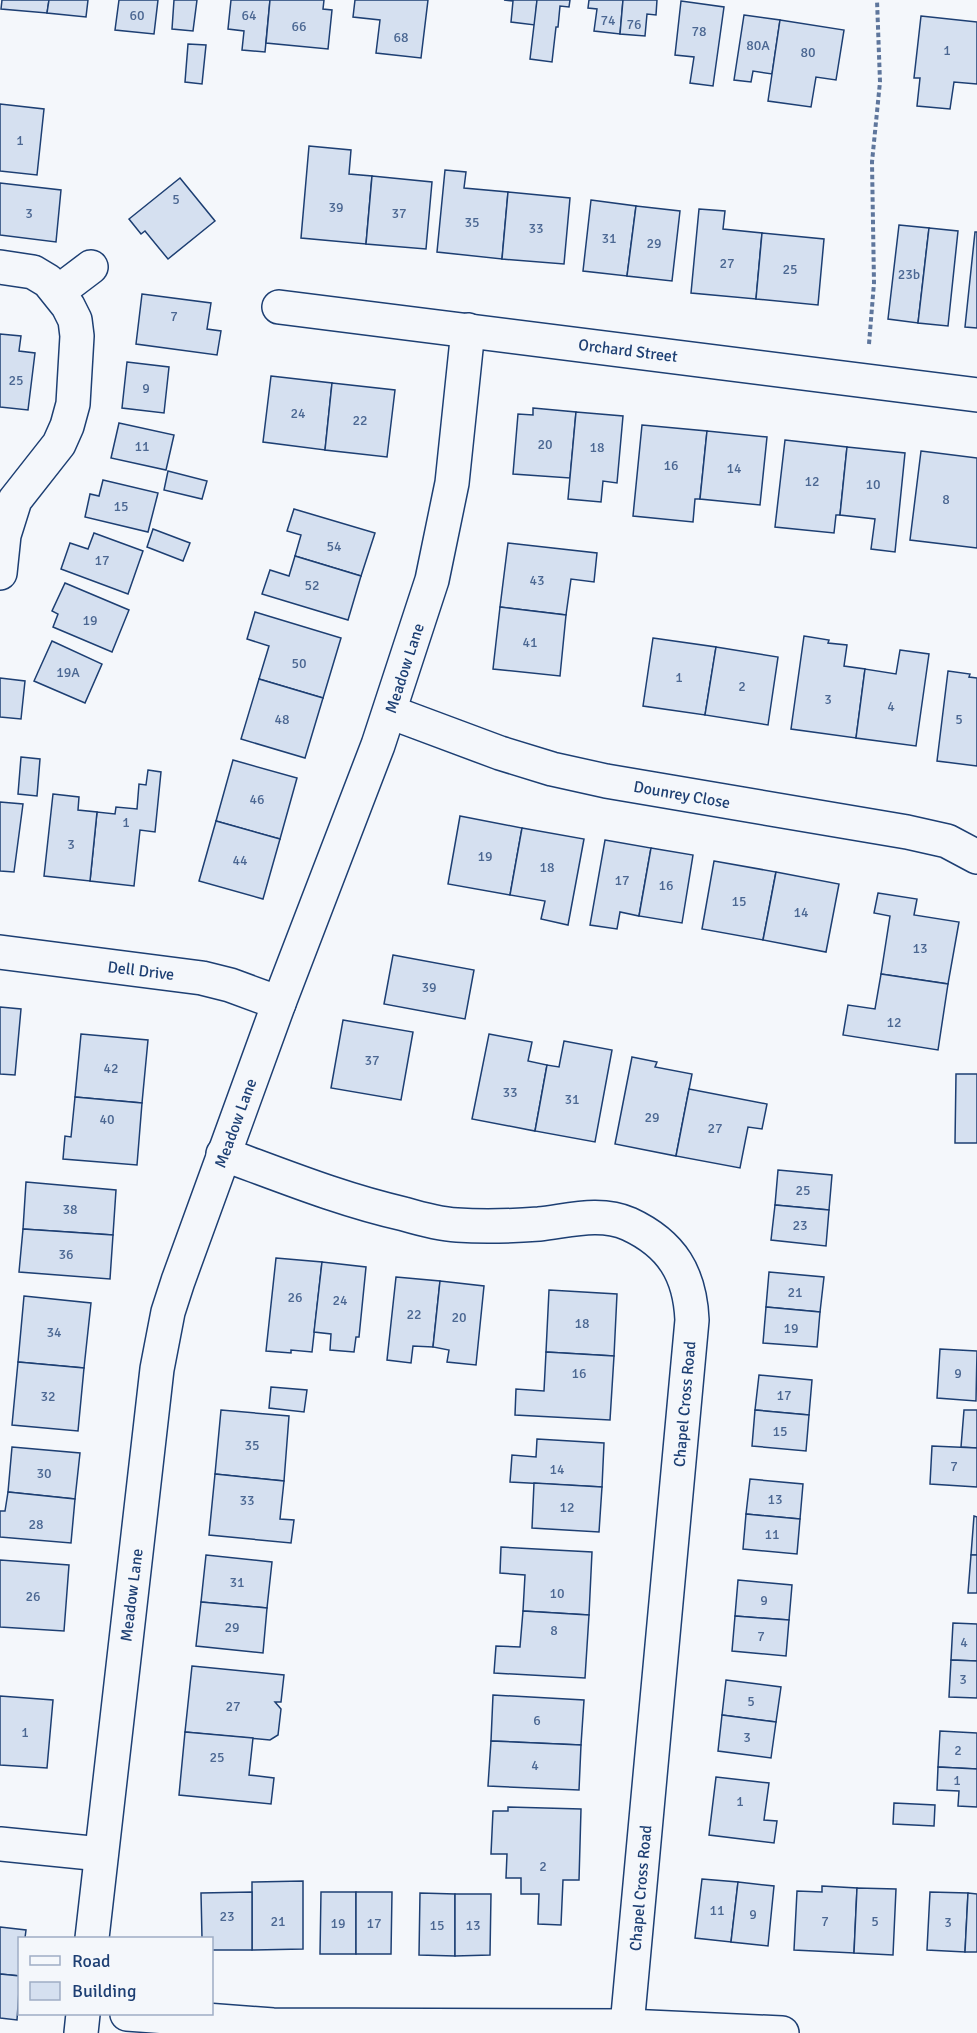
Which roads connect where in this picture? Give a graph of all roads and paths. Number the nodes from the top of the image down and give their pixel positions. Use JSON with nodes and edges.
{"nodes":[{"id":1,"x":877,"y":0,"type":"edge"},
{"id":2,"x":0,"y":267,"type":"edge"},
{"id":3,"x":91,"y":267,"type":"dead end"},
{"id":4,"x":58,"y":292,"type":"junction"},
{"id":5,"x":279,"y":307,"type":"dead end"},
{"id":6,"x":468,"y":330,"type":"junction"},
{"id":7,"x":864,"y":381,"type":"junction"},
{"id":8,"x":977,"y":395,"type":"edge"},
{"id":9,"x":2,"y":534,"type":"edge"},
{"id":10,"x":0,"y":573,"type":"edge"},
{"id":11,"x":390,"y":712,"type":"junction"},
{"id":12,"x":977,"y":857,"type":"edge"},
{"id":13,"x":0,"y":952,"type":"edge"},
{"id":14,"x":279,"y":1003,"type":"junction"},
{"id":15,"x":223,"y":1154,"type":"junction"},
{"id":16,"x":0,"y":1844,"type":"edge"},
{"id":17,"x":101,"y":1854,"type":"junction"},
{"id":18,"x":92,"y":1937,"type":"edge"},
{"id":19,"x":83,"y":2015,"type":"edge"},
{"id":20,"x":145,"y":2015,"type":"edge"},
{"id":21,"x":627,"y":2026,"type":"junction"},
{"id":22,"x":273,"y":2029,"type":"edge"},
{"id":23,"x":81,"y":2033,"type":"edge"},
{"id":24,"x":782,"y":2033,"type":"edge"}],
"edges":[{"from":1,"to":7,"type":"path"},
{"from":2,"to":4,"type":"street"},
{"from":3,"to":4,"type":"street"},
{"from":4,"to":9,"type":"street"},
{"from":5,"to":6,"type":"street","name":"Orchard Street"},
{"from":6,"to":7,"type":"street","name":"Orchard Street"},
{"from":6,"to":11,"type":"street","name":"Meadow Lane"},
{"from":7,"to":8,"type":"street","name":"Orchard Street"},
{"from":9,"to":10,"type":"street"},
{"from":11,"to":12,"type":"street","name":"Dounrey Close"},
{"from":11,"to":14,"type":"street","name":"Meadow Lane"},
{"from":13,"to":14,"type":"street","name":"Dell Drive"},
{"from":14,"to":15,"type":"street","name":"Meadow Lane"},
{"from":15,"to":17,"type":"street","name":"Meadow Lane"},
{"from":15,"to":21,"type":"street","name":"Chapel Cross Road"},
{"from":16,"to":17,"type":"street"},
{"from":17,"to":18,"type":"street","name":"Meadow Lane"},
{"from":19,"to":23,"type":"street"},
{"from":20,"to":22,"type":"street"},
{"from":21,"to":22,"type":"street"},
{"from":21,"to":24,"type":"street"}]}
